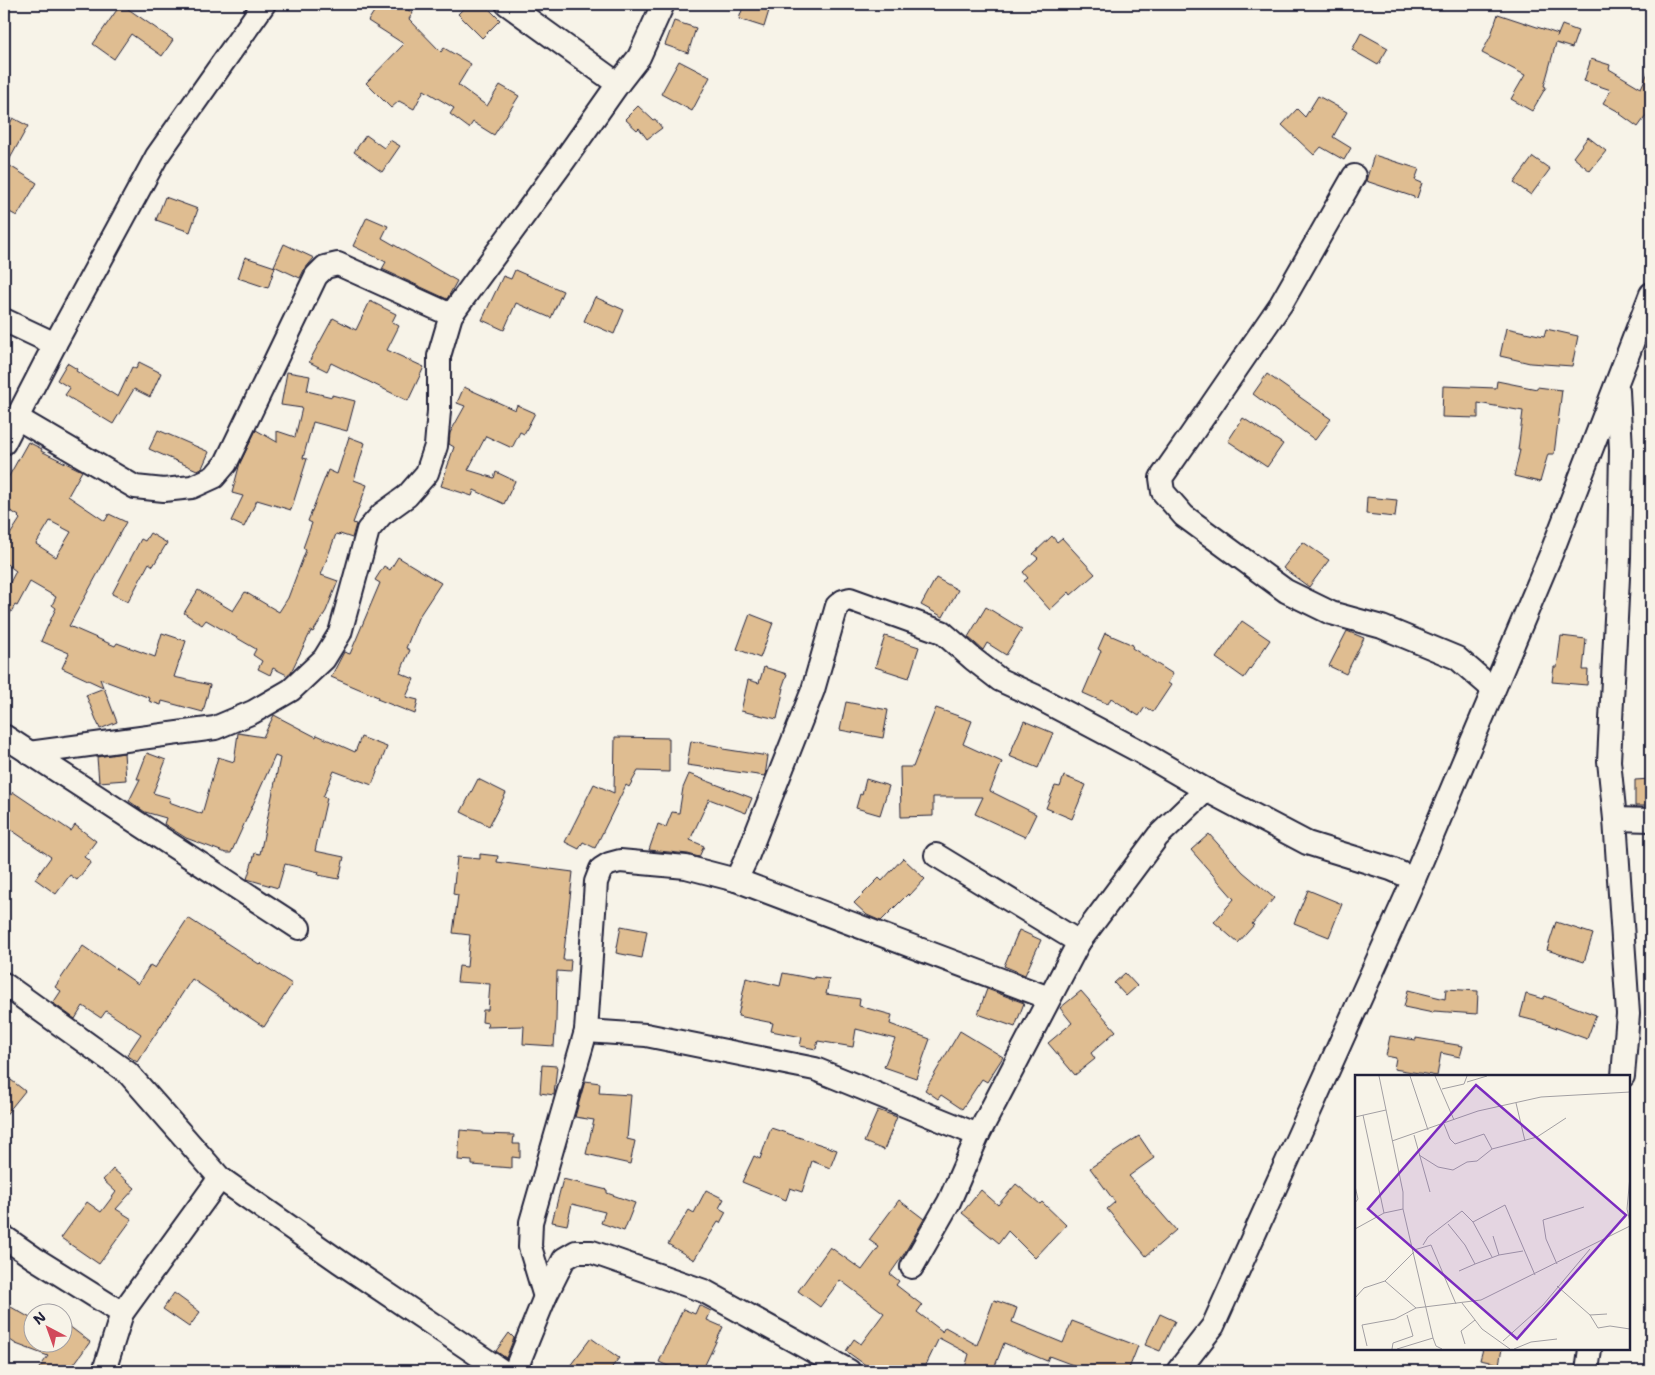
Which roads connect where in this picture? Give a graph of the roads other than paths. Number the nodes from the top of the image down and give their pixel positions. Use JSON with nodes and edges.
{"nodes":[{"id":1,"x":264,"y":4,"type":"edge"},
{"id":2,"x":507,"y":4,"type":"edge"},
{"id":3,"x":663,"y":4,"type":"edge"},
{"id":4,"x":618,"y":84,"type":"junction"},
{"id":5,"x":1354,"y":176,"type":"dead end"},
{"id":6,"x":1651,"y":294,"type":"edge"},
{"id":7,"x":451,"y":315,"type":"junction"},
{"id":8,"x":4,"y":320,"type":"edge"},
{"id":9,"x":55,"y":344,"type":"junction"},
{"id":10,"x":1617,"y":383,"type":"junction"},
{"id":11,"x":17,"y":418,"type":"junction"},
{"id":12,"x":4,"y":443,"type":"edge"},
{"id":13,"x":1493,"y":689,"type":"junction"},
{"id":14,"x":4,"y":736,"type":"edge"},
{"id":15,"x":29,"y":752,"type":"junction"},
{"id":16,"x":1206,"y":790,"type":"junction"},
{"id":17,"x":1615,"y":819,"type":"junction"},
{"id":18,"x":1651,"y":820,"type":"edge"},
{"id":19,"x":936,"y":855,"type":"dead end"},
{"id":20,"x":1414,"y":878,"type":"junction"},
{"id":21,"x":736,"y":880,"type":"junction"},
{"id":22,"x":299,"y":928,"type":"dead end"},
{"id":23,"x":1079,"y":942,"type":"junction"},
{"id":24,"x":4,"y":984,"type":"edge"},
{"id":25,"x":1049,"y":998,"type":"junction"},
{"id":26,"x":586,"y":1031,"type":"junction"},
{"id":27,"x":1623,"y":1075,"type":"edge"},
{"id":28,"x":978,"y":1135,"type":"junction"},
{"id":29,"x":220,"y":1178,"type":"junction"},
{"id":30,"x":4,"y":1237,"type":"edge"},
{"id":31,"x":912,"y":1267,"type":"dead end"},
{"id":32,"x":545,"y":1297,"type":"junction"},
{"id":33,"x":122,"y":1313,"type":"junction"},
{"id":34,"x":1590,"y":1350,"type":"edge"},
{"id":35,"x":104,"y":1371,"type":"edge"},
{"id":36,"x":502,"y":1371,"type":"edge"},
{"id":37,"x":515,"y":1371,"type":"edge"},
{"id":38,"x":848,"y":1371,"type":"edge"},
{"id":39,"x":1178,"y":1371,"type":"edge"},
{"id":40,"x":1587,"y":1371,"type":"edge"}],
"edges":[{"from":1,"to":9,"type":"street"},
{"from":2,"to":4,"type":"street"},
{"from":3,"to":4,"type":"street"},
{"from":4,"to":7,"type":"street"},
{"from":5,"to":13,"type":"street"},
{"from":6,"to":10,"type":"street"},
{"from":7,"to":11,"type":"street"},
{"from":7,"to":15,"type":"street"},
{"from":8,"to":9,"type":"street"},
{"from":9,"to":11,"type":"street"},
{"from":10,"to":13,"type":"street"},
{"from":10,"to":17,"type":"street"},
{"from":11,"to":12,"type":"street"},
{"from":13,"to":20,"type":"street"},
{"from":14,"to":15,"type":"street"},
{"from":15,"to":22,"type":"street"},
{"from":16,"to":20,"type":"street"},
{"from":16,"to":21,"type":"street"},
{"from":16,"to":23,"type":"street"},
{"from":17,"to":18,"type":"street"},
{"from":17,"to":27,"type":"street"},
{"from":19,"to":23,"type":"street"},
{"from":20,"to":39,"type":"street"},
{"from":21,"to":25,"type":"street"},
{"from":21,"to":26,"type":"street"},
{"from":23,"to":25,"type":"street"},
{"from":24,"to":29,"type":"street"},
{"from":25,"to":28,"type":"street"},
{"from":26,"to":28,"type":"street"},
{"from":26,"to":32,"type":"street"},
{"from":28,"to":31,"type":"street"},
{"from":29,"to":33,"type":"street"},
{"from":29,"to":36,"type":"street"},
{"from":30,"to":33,"type":"street"},
{"from":32,"to":37,"type":"street"},
{"from":32,"to":38,"type":"street"},
{"from":33,"to":35,"type":"street"},
{"from":34,"to":40,"type":"street"}]}
